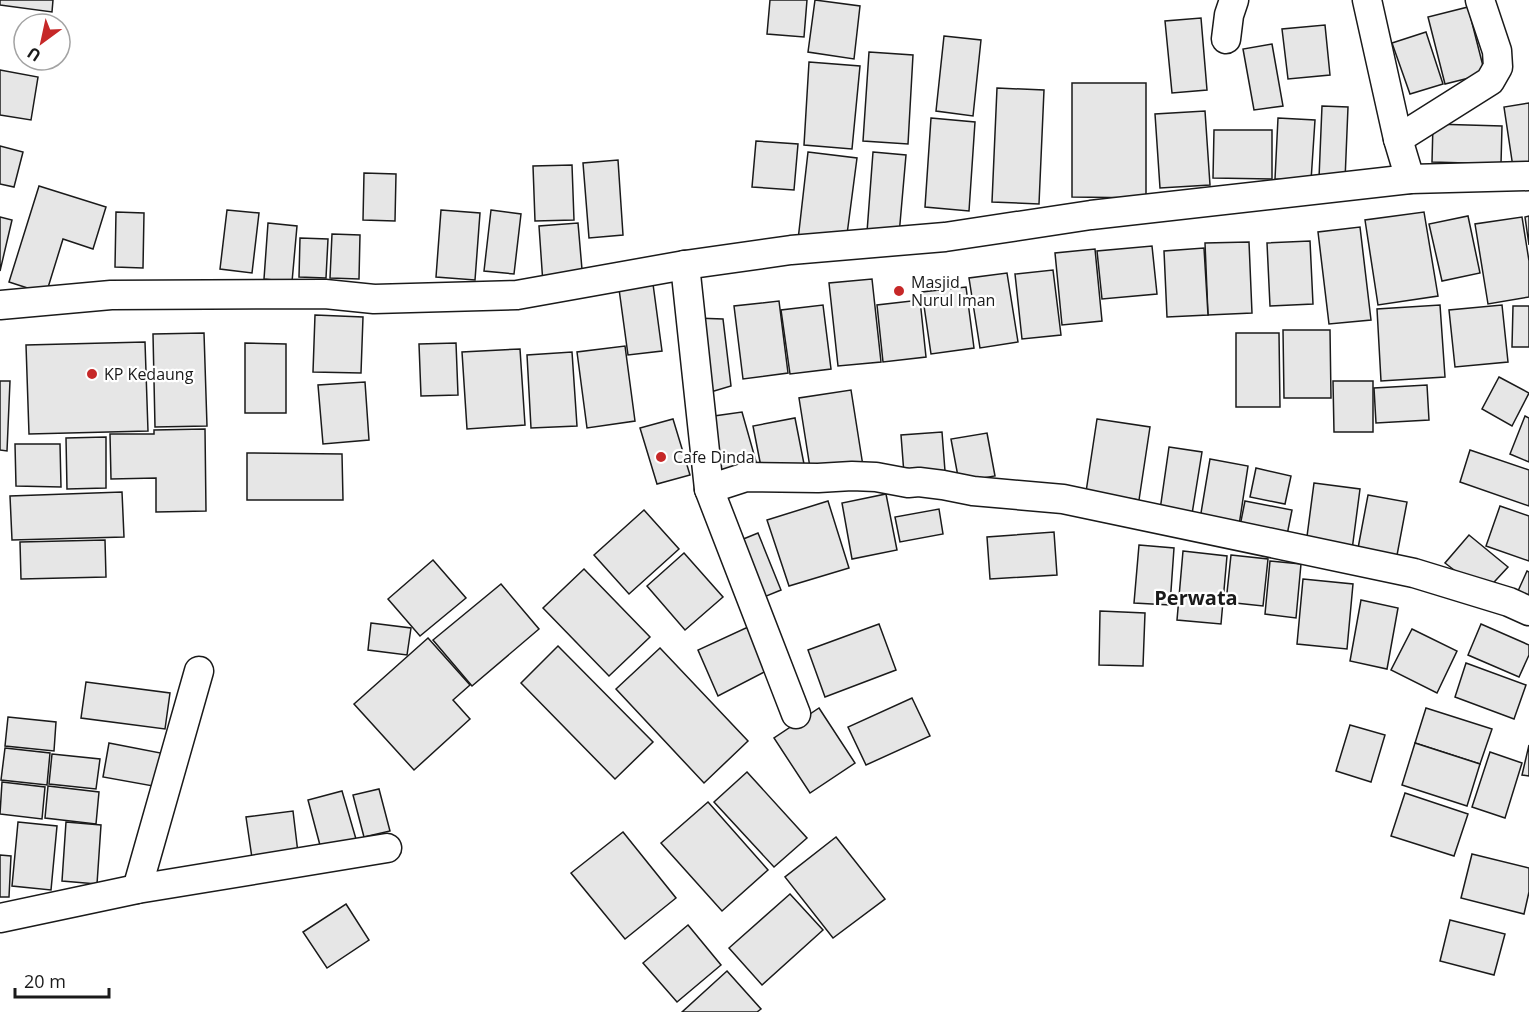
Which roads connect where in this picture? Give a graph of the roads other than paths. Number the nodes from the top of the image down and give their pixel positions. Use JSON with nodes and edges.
{"nodes":[{"id":1,"x":1234,"y":0,"type":"edge"},
{"id":2,"x":1367,"y":0,"type":"edge"},
{"id":3,"x":1480,"y":0,"type":"edge"},
{"id":4,"x":1226,"y":39,"type":"dead end"},
{"id":5,"x":1398,"y":139,"type":"junction"},
{"id":6,"x":1529,"y":176,"type":"edge"},
{"id":7,"x":1410,"y":179,"type":"junction"},
{"id":8,"x":685,"y":265,"type":"junction"},
{"id":9,"x":0,"y":305,"type":"edge"},
{"id":10,"x":709,"y":489,"type":"junction"},
{"id":11,"x":1529,"y":611,"type":"edge"},
{"id":12,"x":199,"y":671,"type":"dead end"},
{"id":13,"x":796,"y":714,"type":"dead end"},
{"id":14,"x":387,"y":848,"type":"dead end"},
{"id":15,"x":137,"y":889,"type":"junction"},
{"id":16,"x":0,"y":918,"type":"edge"}],
"edges":[{"from":1,"to":4,"type":"street"},
{"from":2,"to":5,"type":"street"},
{"from":3,"to":5,"type":"street"},
{"from":5,"to":7,"type":"street"},
{"from":6,"to":7,"type":"street"},
{"from":7,"to":8,"type":"street"},
{"from":8,"to":9,"type":"street"},
{"from":8,"to":10,"type":"street"},
{"from":10,"to":11,"type":"street"},
{"from":10,"to":13,"type":"street"},
{"from":12,"to":15,"type":"street"},
{"from":14,"to":15,"type":"street"},
{"from":15,"to":16,"type":"street"}]}
